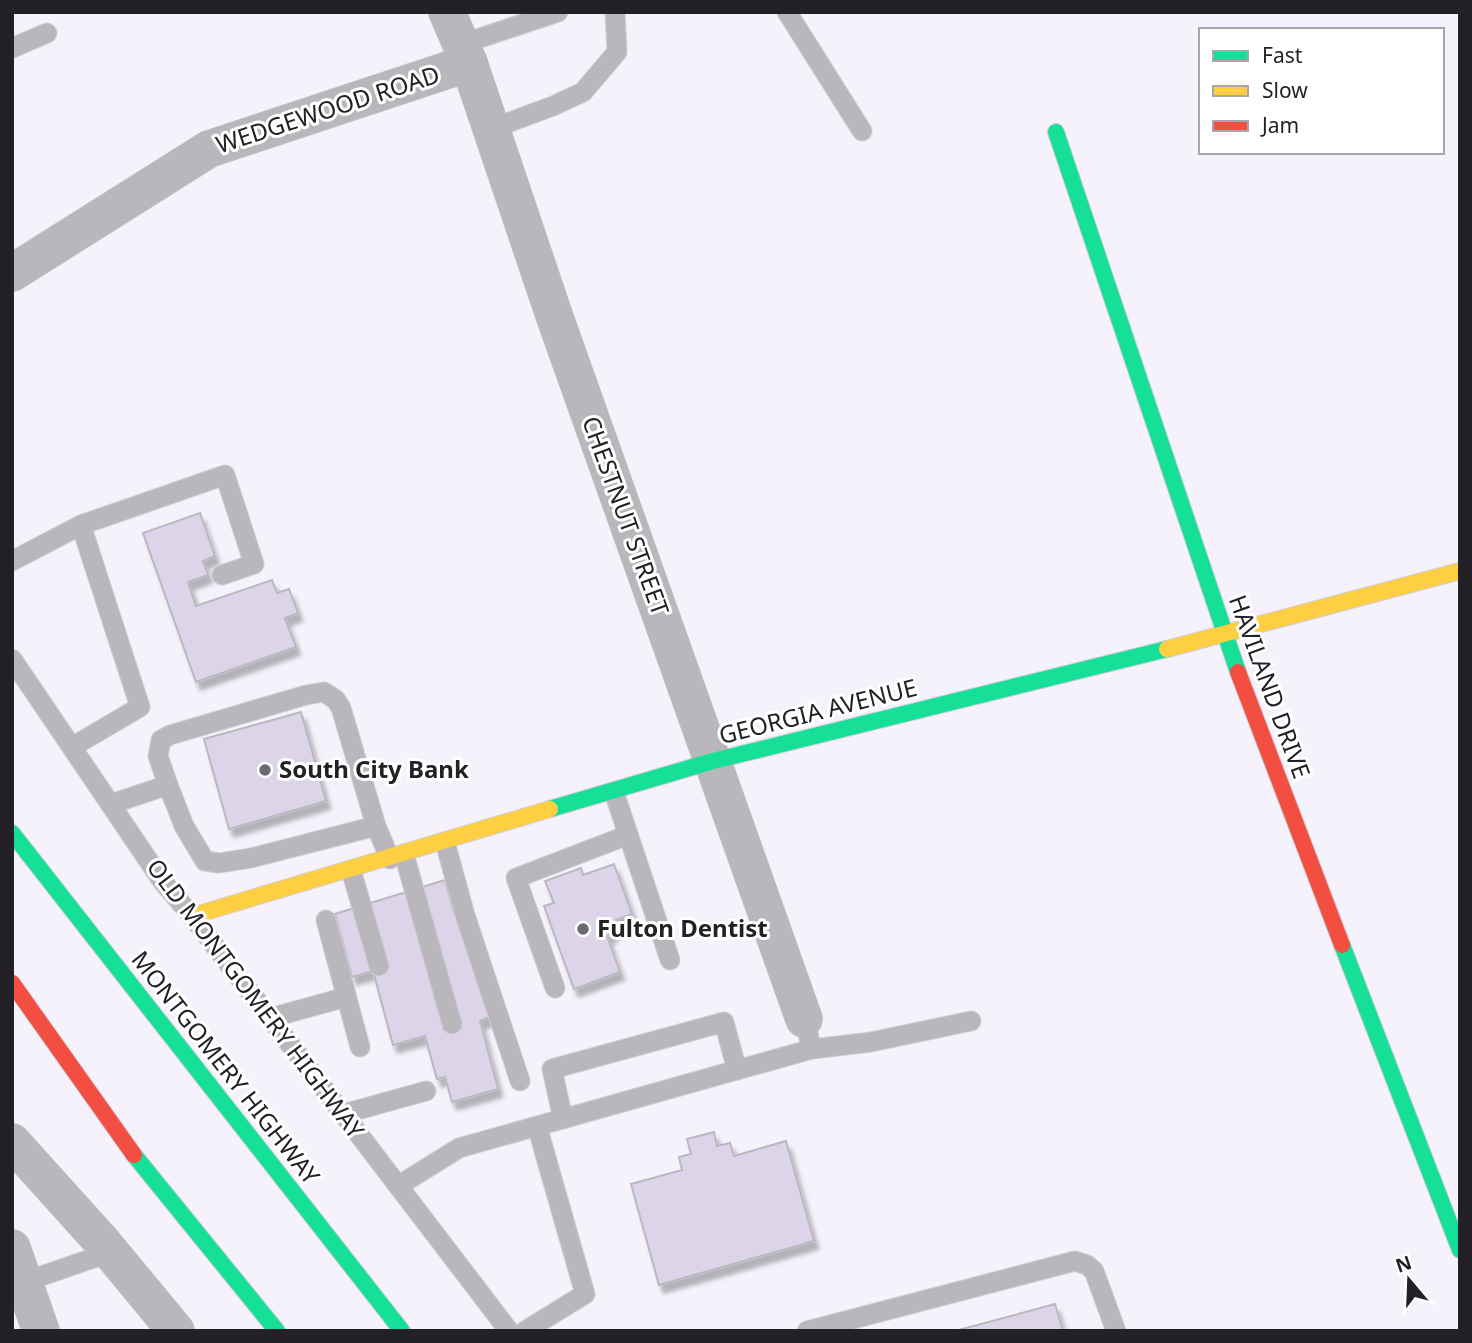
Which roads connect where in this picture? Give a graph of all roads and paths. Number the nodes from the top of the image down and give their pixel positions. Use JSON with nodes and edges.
{"nodes":[{"id":1,"x":558,"y":12,"type":"edge"},
{"id":2,"x":615,"y":12,"type":"edge"},
{"id":3,"x":787,"y":12,"type":"edge"},
{"id":4,"x":47,"y":33,"type":"dead end"},
{"id":5,"x":459,"y":40,"type":"edge"},
{"id":6,"x":12,"y":48,"type":"edge"},
{"id":7,"x":491,"y":129,"type":"junction"},
{"id":8,"x":862,"y":131,"type":"dead end"},
{"id":9,"x":1056,"y":132,"type":"dead end"},
{"id":10,"x":12,"y":273,"type":"edge"},
{"id":11,"x":81,"y":525,"type":"junction"},
{"id":12,"x":12,"y":561,"type":"edge"},
{"id":13,"x":1460,"y":571,"type":"edge"},
{"id":14,"x":222,"y":575,"type":"dead end"},
{"id":15,"x":1224,"y":635,"type":"junction"},
{"id":16,"x":12,"y":659,"type":"edge"},
{"id":17,"x":72,"y":747,"type":"junction"},
{"id":18,"x":713,"y":761,"type":"junction"},
{"id":19,"x":168,"y":785,"type":"junction"},
{"id":20,"x":614,"y":792,"type":"junction"},
{"id":21,"x":111,"y":804,"type":"junction"},
{"id":22,"x":376,"y":826,"type":"junction"},
{"id":23,"x":12,"y":833,"type":"edge"},
{"id":24,"x":628,"y":835,"type":"junction"},
{"id":25,"x":445,"y":842,"type":"junction"},
{"id":26,"x":397,"y":856,"type":"junction"},
{"id":27,"x":351,"y":870,"type":"junction"},
{"id":28,"x":192,"y":916,"type":"junction"},
{"id":29,"x":326,"y":920,"type":"dead end"},
{"id":30,"x":670,"y":960,"type":"dead end"},
{"id":31,"x":379,"y":966,"type":"dead end"},
{"id":32,"x":12,"y":983,"type":"edge"},
{"id":33,"x":555,"y":988,"type":"dead end"},
{"id":34,"x":346,"y":997,"type":"junction"},
{"id":35,"x":270,"y":1018,"type":"junction"},
{"id":36,"x":971,"y":1021,"type":"dead end"},
{"id":37,"x":452,"y":1024,"type":"dead end"},
{"id":38,"x":808,"y":1034,"type":"junction"},
{"id":39,"x":360,"y":1046,"type":"dead end"},
{"id":40,"x":737,"y":1070,"type":"junction"},
{"id":41,"x":520,"y":1081,"type":"dead end"},
{"id":42,"x":426,"y":1091,"type":"dead end"},
{"id":43,"x":343,"y":1114,"type":"junction"},
{"id":44,"x":563,"y":1119,"type":"junction"},
{"id":45,"x":537,"y":1126,"type":"junction"},
{"id":46,"x":12,"y":1142,"type":"edge"},
{"id":47,"x":398,"y":1186,"type":"junction"},
{"id":48,"x":12,"y":1248,"type":"edge"},
{"id":49,"x":1460,"y":1250,"type":"edge"},
{"id":50,"x":111,"y":1252,"type":"junction"},
{"id":51,"x":24,"y":1282,"type":"junction"},
{"id":52,"x":41,"y":1331,"type":"edge"},
{"id":53,"x":176,"y":1331,"type":"edge"},
{"id":54,"x":277,"y":1331,"type":"edge"},
{"id":55,"x":402,"y":1331,"type":"edge"},
{"id":56,"x":509,"y":1331,"type":"edge"},
{"id":57,"x":525,"y":1331,"type":"edge"},
{"id":58,"x":807,"y":1331,"type":"edge"},
{"id":59,"x":1116,"y":1331,"type":"edge"}],
"edges":[{"from":1,"to":5,"type":"lane"},
{"from":2,"to":7,"type":"lane"},
{"from":3,"to":8,"type":"lane"},
{"from":4,"to":6,"type":"lane"},
{"from":5,"to":7,"type":"street","name":"CHESTNUT STREET"},
{"from":5,"to":10,"type":"street","name":"WEDGEWOOD ROAD"},
{"from":7,"to":18,"type":"street","name":"CHESTNUT STREET"},
{"from":9,"to":15,"type":"street","name":"HAVILAND DRIVE"},
{"from":11,"to":12,"type":"lane"},
{"from":11,"to":14,"type":"lane"},
{"from":11,"to":17,"type":"lane"},
{"from":13,"to":15,"type":"street","name":"GEORGIA AVENUE"},
{"from":15,"to":18,"type":"street","name":"GEORGIA AVENUE"},
{"from":15,"to":49,"type":"street","name":"HAVILAND DRIVE"},
{"from":16,"to":17,"type":"lane","name":"OLD MONTGOMERY HIGHWAY"},
{"from":17,"to":21,"type":"lane","name":"OLD MONTGOMERY HIGHWAY"},
{"from":18,"to":20,"type":"street","name":"GEORGIA AVENUE"},
{"from":18,"to":38,"type":"street","name":"CHESTNUT STREET"},
{"from":19,"to":21,"type":"lane"},
{"from":19,"to":22,"type":"lane"},
{"from":19,"to":22,"type":"lane"},
{"from":20,"to":24,"type":"lane"},
{"from":20,"to":25,"type":"street","name":"GEORGIA AVENUE"},
{"from":21,"to":28,"type":"lane","name":"OLD MONTGOMERY HIGHWAY"},
{"from":22,"to":26,"type":"lane"},
{"from":23,"to":55,"type":"street","name":"MONTGOMERY HIGHWAY"},
{"from":24,"to":30,"type":"lane"},
{"from":24,"to":33,"type":"lane"},
{"from":25,"to":26,"type":"street","name":"GEORGIA AVENUE"},
{"from":25,"to":41,"type":"lane"},
{"from":26,"to":27,"type":"street","name":"GEORGIA AVENUE"},
{"from":26,"to":37,"type":"lane"},
{"from":27,"to":28,"type":"street","name":"GEORGIA AVENUE"},
{"from":27,"to":31,"type":"lane"},
{"from":28,"to":35,"type":"lane","name":"OLD MONTGOMERY HIGHWAY"},
{"from":29,"to":34,"type":"lane"},
{"from":32,"to":54,"type":"street"},
{"from":34,"to":35,"type":"lane"},
{"from":34,"to":39,"type":"lane"},
{"from":35,"to":43,"type":"lane","name":"OLD MONTGOMERY HIGHWAY"},
{"from":36,"to":38,"type":"lane"},
{"from":38,"to":40,"type":"lane"},
{"from":40,"to":44,"type":"lane"},
{"from":40,"to":44,"type":"lane"},
{"from":42,"to":43,"type":"lane"},
{"from":43,"to":47,"type":"lane","name":"OLD MONTGOMERY HIGHWAY"},
{"from":44,"to":45,"type":"lane"},
{"from":45,"to":47,"type":"lane"},
{"from":45,"to":57,"type":"lane"},
{"from":46,"to":50,"type":"street"},
{"from":47,"to":56,"type":"lane","name":"OLD MONTGOMERY HIGHWAY"},
{"from":48,"to":51,"type":"street"},
{"from":50,"to":51,"type":"lane"},
{"from":50,"to":53,"type":"street"},
{"from":51,"to":52,"type":"street"},
{"from":58,"to":59,"type":"lane"}]}
